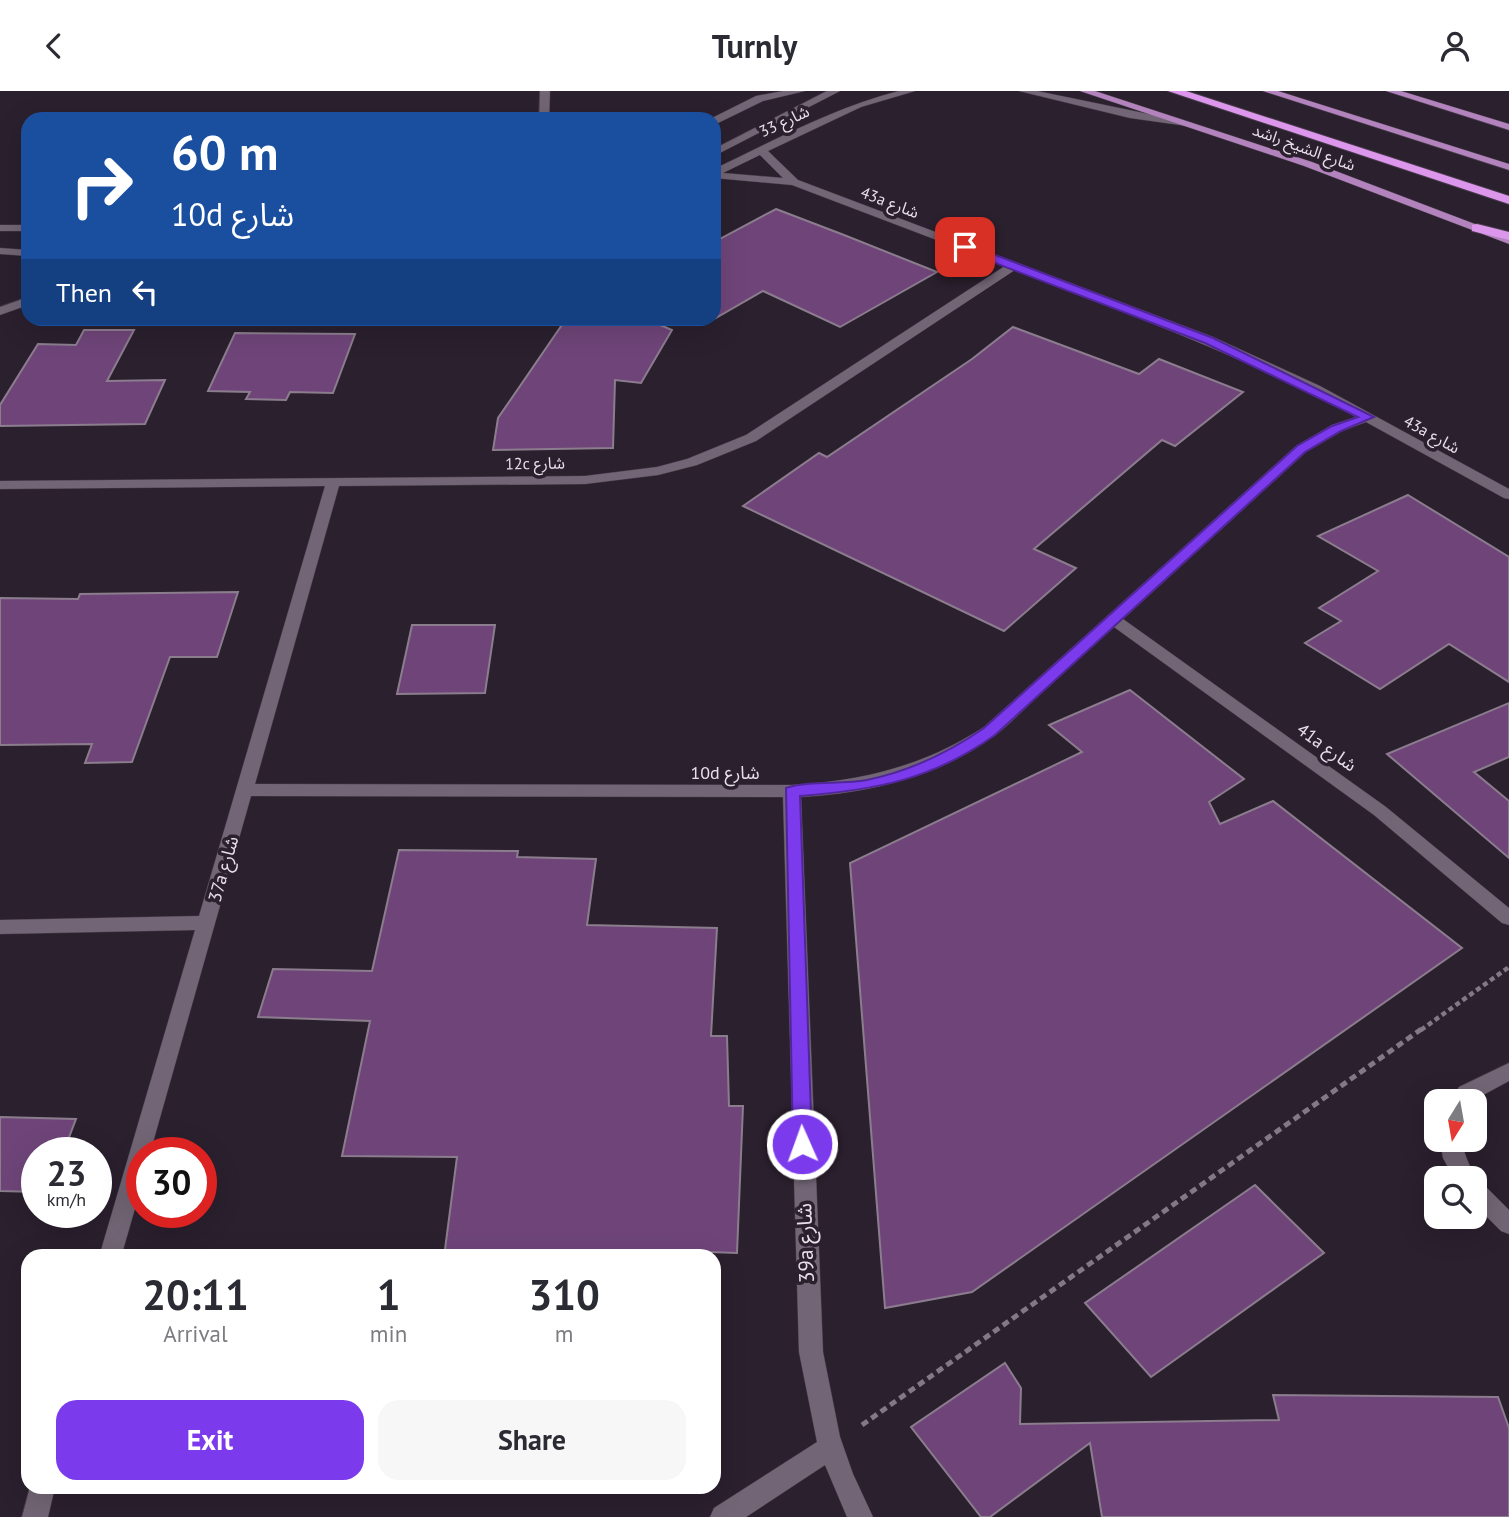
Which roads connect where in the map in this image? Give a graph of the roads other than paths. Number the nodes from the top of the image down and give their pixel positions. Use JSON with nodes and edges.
{"nodes":[{"id":1,"x":545,"y":91,"type":"edge"},
{"id":2,"x":802,"y":91,"type":"edge"},
{"id":3,"x":834,"y":91,"type":"edge"},
{"id":4,"x":910,"y":91,"type":"edge"},
{"id":5,"x":1024,"y":91,"type":"edge"},
{"id":6,"x":1085,"y":91,"type":"edge"},
{"id":7,"x":1174,"y":91,"type":"edge"},
{"id":8,"x":1268,"y":91,"type":"edge"},
{"id":9,"x":1391,"y":91,"type":"edge"},
{"id":10,"x":544,"y":112,"type":"edge"},
{"id":11,"x":721,"y":118,"type":"edge"},
{"id":12,"x":1187,"y":123,"type":"junction"},
{"id":13,"x":1509,"y":127,"type":"edge"},
{"id":14,"x":721,"y":149,"type":"edge"},
{"id":15,"x":761,"y":150,"type":"junction"},
{"id":16,"x":1509,"y":167,"type":"edge"},
{"id":17,"x":721,"y":170,"type":"edge"},
{"id":18,"x":721,"y":175,"type":"edge"},
{"id":19,"x":794,"y":182,"type":"junction"},
{"id":20,"x":1509,"y":200,"type":"edge"},
{"id":21,"x":0,"y":228,"type":"edge"},
{"id":22,"x":21,"y":228,"type":"edge"},
{"id":23,"x":1477,"y":228,"type":"joint"},
{"id":24,"x":1509,"y":238,"type":"edge"},
{"id":25,"x":0,"y":251,"type":"edge"},
{"id":26,"x":21,"y":252,"type":"edge"},
{"id":27,"x":1014,"y":266,"type":"junction"},
{"id":28,"x":21,"y":304,"type":"edge"},
{"id":29,"x":0,"y":311,"type":"edge"},
{"id":30,"x":1368,"y":417,"type":"junction"},
{"id":31,"x":333,"y":482,"type":"junction"},
{"id":32,"x":0,"y":485,"type":"edge"},
{"id":33,"x":1509,"y":495,"type":"edge"},
{"id":34,"x":1113,"y":619,"type":"junction"},
{"id":35,"x":246,"y":790,"type":"junction"},
{"id":36,"x":792,"y":792,"type":"junction"},
{"id":37,"x":1509,"y":918,"type":"edge"},
{"id":38,"x":208,"y":923,"type":"junction"},
{"id":39,"x":0,"y":927,"type":"edge"},
{"id":40,"x":1509,"y":1071,"type":"edge"},
{"id":41,"x":1474,"y":1089,"type":"edge"},
{"id":42,"x":1487,"y":1203,"type":"edge"},
{"id":43,"x":1509,"y":1224,"type":"edge"},
{"id":44,"x":112,"y":1249,"type":"edge"},
{"id":45,"x":830,"y":1448,"type":"junction"},
{"id":46,"x":41,"y":1494,"type":"edge"},
{"id":47,"x":35,"y":1517,"type":"edge"},
{"id":48,"x":723,"y":1517,"type":"edge"},
{"id":49,"x":860,"y":1517,"type":"edge"}],
"edges":[{"from":1,"to":10,"type":"street"},
{"from":2,"to":3,"type":"street"},
{"from":2,"to":11,"type":"street"},
{"from":3,"to":14,"type":"street","name":"شارع 33"},
{"from":4,"to":15,"type":"street","name":"شارع 33"},
{"from":5,"to":12,"type":"street"},
{"from":6,"to":12,"type":"main road","name":"شارع الشيخ راشد"},
{"from":7,"to":20,"type":"highway"},
{"from":8,"to":16,"type":"main road"},
{"from":9,"to":13,"type":"main road"},
{"from":12,"to":23,"type":"main road","name":"شارع الشيخ راشد"},
{"from":15,"to":17,"type":"street","name":"شارع 33"},
{"from":15,"to":19,"type":"street","name":"43a شارع"},
{"from":18,"to":19,"type":"street","name":"43a شارع"},
{"from":19,"to":27,"type":"street","name":"43a شارع"},
{"from":21,"to":22,"type":"street"},
{"from":23,"to":24,"type":"highway"},
{"from":25,"to":26,"type":"street"},
{"from":27,"to":30,"type":"street","name":"43a شارع"},
{"from":27,"to":31,"type":"street","name":"12c شارع"},
{"from":28,"to":29,"type":"street"},
{"from":30,"to":33,"type":"street","name":"43a شارع"},
{"from":30,"to":34,"type":"street","name":"10d شارع"},
{"from":31,"to":32,"type":"street","name":"12c شارع"},
{"from":31,"to":35,"type":"street","name":"37a شارع"},
{"from":34,"to":36,"type":"street","name":"10d شارع"},
{"from":34,"to":37,"type":"street","name":"41a شارع"},
{"from":35,"to":36,"type":"street","name":"10d شارع"},
{"from":35,"to":38,"type":"street","name":"37a شارع"},
{"from":36,"to":45,"type":"street","name":"39a شارع"},
{"from":38,"to":39,"type":"street"},
{"from":38,"to":44,"type":"street","name":"37a شارع"},
{"from":40,"to":41,"type":"street"},
{"from":42,"to":43,"type":"street"},
{"from":45,"to":48,"type":"street"},
{"from":45,"to":49,"type":"street","name":"39a شارع"},
{"from":46,"to":47,"type":"street"}]}
